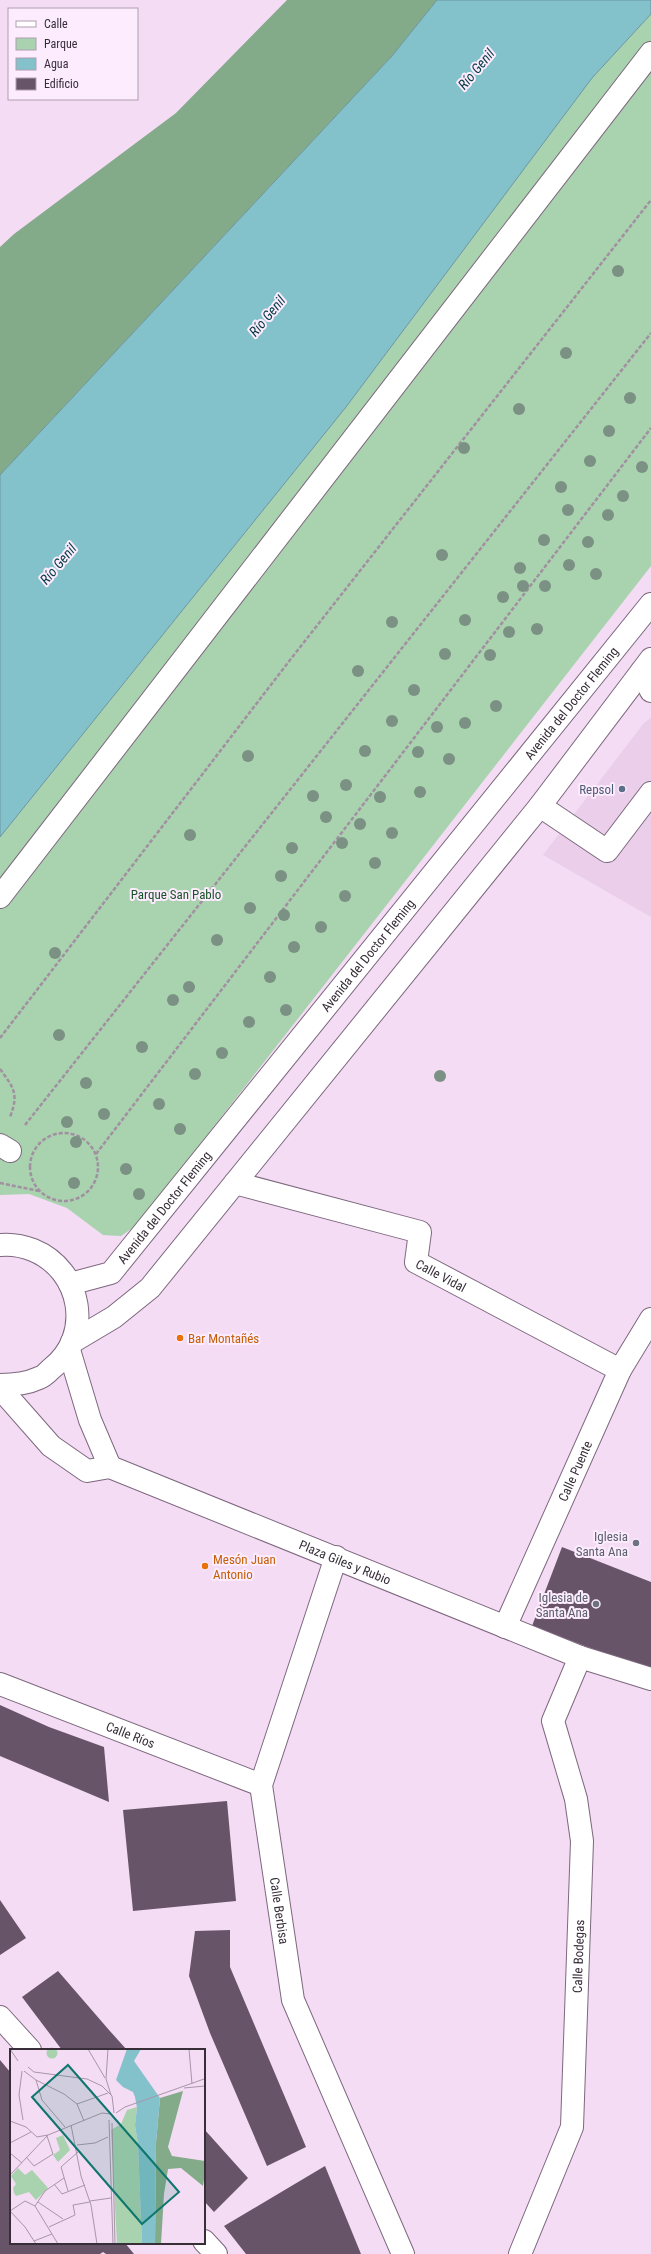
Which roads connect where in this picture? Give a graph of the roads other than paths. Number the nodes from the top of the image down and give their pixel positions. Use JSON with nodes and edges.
{"nodes":[{"id":1,"x":651,"y":53,"type":"edge"},
{"id":2,"x":651,"y":604,"type":"edge"},
{"id":3,"x":646,"y":665,"type":"edge"},
{"id":4,"x":651,"y":691,"type":"edge"},
{"id":5,"x":651,"y":793,"type":"edge"},
{"id":6,"x":540,"y":806,"type":"junction"},
{"id":7,"x":0,"y":897,"type":"edge"},
{"id":8,"x":235,"y":1183,"type":"junction"},
{"id":9,"x":0,"y":1245,"type":"edge"},
{"id":10,"x":70,"y":1284,"type":"junction"},
{"id":11,"x":651,"y":1319,"type":"edge"},
{"id":12,"x":71,"y":1346,"type":"junction"},
{"id":13,"x":620,"y":1370,"type":"junction"},
{"id":14,"x":0,"y":1387,"type":"edge"},
{"id":15,"x":110,"y":1467,"type":"junction"},
{"id":16,"x":336,"y":1557,"type":"junction"},
{"id":17,"x":505,"y":1627,"type":"junction"},
{"id":18,"x":580,"y":1657,"type":"junction"},
{"id":19,"x":651,"y":1679,"type":"edge"},
{"id":20,"x":0,"y":1684,"type":"edge"},
{"id":21,"x":261,"y":1785,"type":"junction"},
{"id":22,"x":0,"y":2017,"type":"edge"},
{"id":23,"x":29,"y":2049,"type":"edge"},
{"id":24,"x":205,"y":2242,"type":"edge"},
{"id":25,"x":216,"y":2254,"type":"edge"},
{"id":26,"x":403,"y":2254,"type":"edge"},
{"id":27,"x":520,"y":2254,"type":"edge"}],
"edges":[{"from":1,"to":7,"type":"street"},
{"from":2,"to":10,"type":"street","name":"Avenida del Doctor Fleming"},
{"from":3,"to":4,"type":"street"},
{"from":3,"to":6,"type":"street"},
{"from":5,"to":6,"type":"street"},
{"from":6,"to":8,"type":"street"},
{"from":8,"to":12,"type":"street"},
{"from":8,"to":13,"type":"street","name":"Calle Vidal"},
{"from":9,"to":10,"type":"street"},
{"from":10,"to":12,"type":"street"},
{"from":11,"to":13,"type":"street","name":"Calle Puente"},
{"from":12,"to":14,"type":"street"},
{"from":12,"to":15,"type":"street"},
{"from":13,"to":17,"type":"street","name":"Calle Puente"},
{"from":14,"to":15,"type":"street"},
{"from":15,"to":16,"type":"street","name":"Plaza Giles y Rubio"},
{"from":16,"to":17,"type":"street","name":"Plaza Giles y Rubio"},
{"from":16,"to":21,"type":"street","name":"Calle Berbisa"},
{"from":17,"to":18,"type":"street","name":"Plaza Giles y Rubio"},
{"from":18,"to":19,"type":"street","name":"Plaza Giles y Rubio"},
{"from":18,"to":27,"type":"street","name":"Calle Bodegas"},
{"from":20,"to":21,"type":"street","name":"Calle Ríos"},
{"from":21,"to":26,"type":"street","name":"Calle Berbisa"},
{"from":22,"to":23,"type":"street"},
{"from":24,"to":25,"type":"street"}]}
